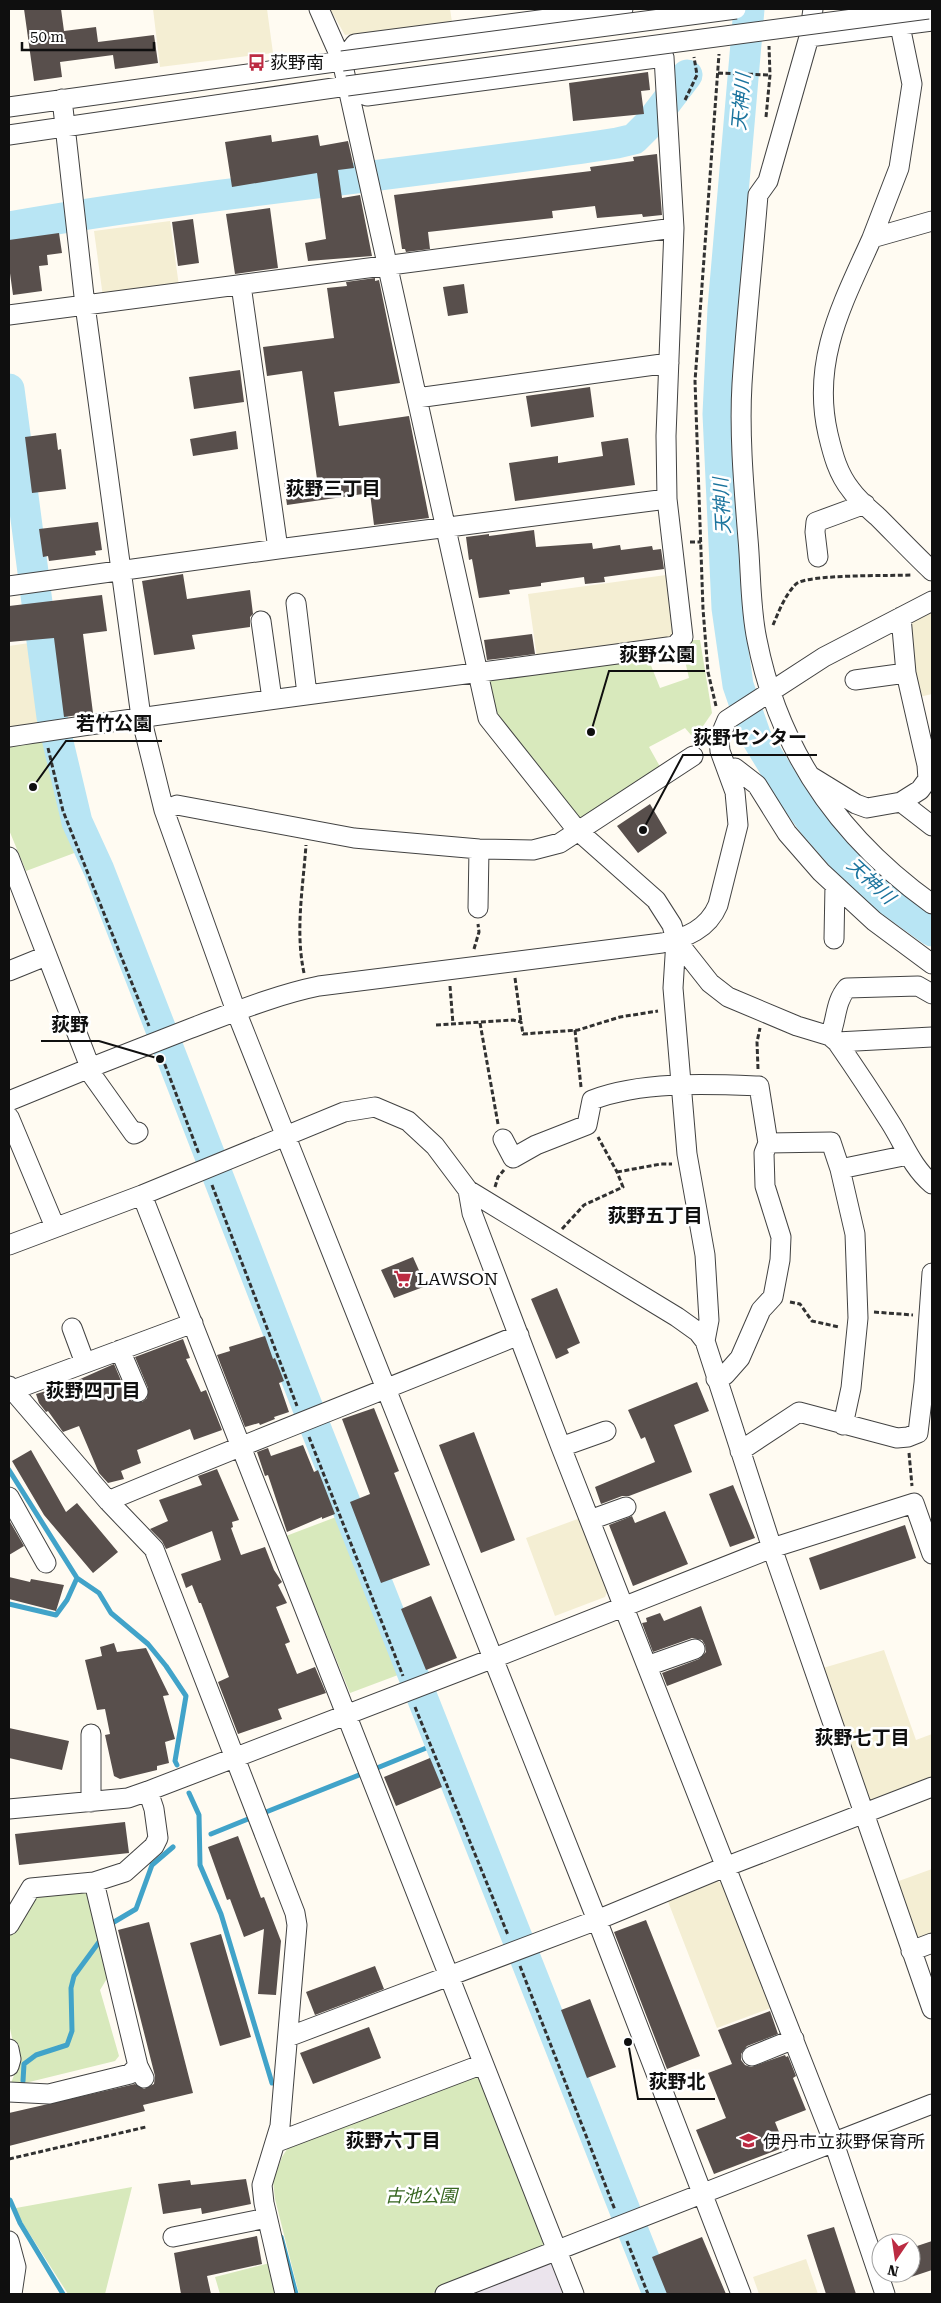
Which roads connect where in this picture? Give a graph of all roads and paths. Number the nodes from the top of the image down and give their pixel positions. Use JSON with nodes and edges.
{"nodes":[{"id":1,"x":319,"y":9,"type":"edge"},
{"id":2,"x":623,"y":9,"type":"edge"},
{"id":3,"x":736,"y":9,"type":"edge"},
{"id":4,"x":813,"y":9,"type":"edge"},
{"id":5,"x":928,"y":9,"type":"edge"},
{"id":6,"x":548,"y":14,"type":"edge"},
{"id":7,"x":932,"y":21,"type":"edge"},
{"id":8,"x":900,"y":26,"type":"junction"},
{"id":9,"x":810,"y":37,"type":"junction"},
{"id":10,"x":769,"y":42,"type":"dead end"},
{"id":11,"x":720,"y":50,"type":"dead end"},
{"id":12,"x":693,"y":54,"type":"dead end"},
{"id":13,"x":342,"y":61,"type":"junction"},
{"id":14,"x":718,"y":73,"type":"junction"},
{"id":15,"x":770,"y":75,"type":"junction"},
{"id":16,"x":347,"y":86,"type":"junction"},
{"id":17,"x":62,"y":99,"type":"junction"},
{"id":18,"x":9,"y":107,"type":"edge"},
{"id":19,"x":667,"y":116,"type":"junction"},
{"id":20,"x":766,"y":120,"type":"dead end"},
{"id":21,"x":65,"y":126,"type":"junction"},
{"id":22,"x":9,"y":135,"type":"edge"},
{"id":23,"x":932,"y":221,"type":"edge"},
{"id":24,"x":674,"y":228,"type":"junction"},
{"id":25,"x":872,"y":238,"type":"junction"},
{"id":26,"x":387,"y":266,"type":"junction"},
{"id":27,"x":241,"y":285,"type":"junction"},
{"id":28,"x":85,"y":305,"type":"junction"},
{"id":29,"x":9,"y":315,"type":"edge"},
{"id":30,"x":669,"y":363,"type":"junction"},
{"id":31,"x":417,"y":398,"type":"junction"},
{"id":32,"x":667,"y":499,"type":"junction"},
{"id":33,"x":865,"y":504,"type":"junction"},
{"id":34,"x":446,"y":528,"type":"junction"},
{"id":35,"x":278,"y":549,"type":"junction"},
{"id":36,"x":818,"y":557,"type":"dead end"},
{"id":37,"x":121,"y":570,"type":"junction"},
{"id":38,"x":932,"y":571,"type":"edge"},
{"id":39,"x":913,"y":575,"type":"dead end"},
{"id":40,"x":9,"y":586,"type":"edge"},
{"id":41,"x":932,"y":601,"type":"edge"},
{"id":42,"x":296,"y":603,"type":"dead end"},
{"id":43,"x":902,"y":617,"type":"junction"},
{"id":44,"x":261,"y":621,"type":"dead end"},
{"id":45,"x":771,"y":630,"type":"dead end"},
{"id":46,"x":906,"y":673,"type":"junction"},
{"id":47,"x":478,"y":674,"type":"junction"},
{"id":48,"x":855,"y":680,"type":"dead end"},
{"id":49,"x":770,"y":693,"type":"junction"},
{"id":50,"x":307,"y":694,"type":"junction"},
{"id":51,"x":272,"y":698,"type":"junction"},
{"id":52,"x":141,"y":717,"type":"junction"},
{"id":53,"x":725,"y":724,"type":"junction"},
{"id":54,"x":50,"y":731,"type":"junction"},
{"id":55,"x":9,"y":737,"type":"edge"},
{"id":56,"x":694,"y":756,"type":"dead end"},
{"id":57,"x":930,"y":764,"type":"edge"},
{"id":58,"x":727,"y":770,"type":"junction"},
{"id":59,"x":807,"y":773,"type":"junction"},
{"id":60,"x":901,"y":802,"type":"junction"},
{"id":61,"x":164,"y":810,"type":"junction"},
{"id":62,"x":932,"y":826,"type":"edge"},
{"id":63,"x":308,"y":830,"type":"junction"},
{"id":64,"x":577,"y":830,"type":"junction"},
{"id":65,"x":479,"y":849,"type":"junction"},
{"id":66,"x":9,"y":858,"type":"edge"},
{"id":67,"x":835,"y":885,"type":"junction"},
{"id":68,"x":932,"y":904,"type":"edge"},
{"id":69,"x":478,"y":908,"type":"joint"},
{"id":70,"x":834,"y":939,"type":"dead end"},
{"id":71,"x":676,"y":940,"type":"junction"},
{"id":72,"x":46,"y":956,"type":"junction"},
{"id":73,"x":513,"y":963,"type":"junction"},
{"id":74,"x":932,"y":964,"type":"edge"},
{"id":75,"x":9,"y":970,"type":"edge"},
{"id":76,"x":458,"y":970,"type":"junction"},
{"id":77,"x":308,"y":988,"type":"junction"},
{"id":78,"x":932,"y":994,"type":"edge"},
{"id":79,"x":674,"y":997,"type":"junction"},
{"id":80,"x":236,"y":1011,"type":"junction"},
{"id":81,"x":763,"y":1012,"type":"junction"},
{"id":82,"x":522,"y":1022,"type":"junction"},
{"id":83,"x":480,"y":1023,"type":"junction"},
{"id":84,"x":453,"y":1024,"type":"junction"},
{"id":85,"x":436,"y":1025,"type":"dead end"},
{"id":86,"x":575,"y":1030,"type":"junction"},
{"id":87,"x":932,"y":1036,"type":"edge"},
{"id":88,"x":833,"y":1039,"type":"junction"},
{"id":89,"x":156,"y":1042,"type":"junction"},
{"id":90,"x":88,"y":1068,"type":"junction"},
{"id":91,"x":680,"y":1084,"type":"junction"},
{"id":92,"x":759,"y":1086,"type":"junction"},
{"id":93,"x":9,"y":1101,"type":"edge"},
{"id":94,"x":9,"y":1117,"type":"edge"},
{"id":95,"x":588,"y":1120,"type":"junction"},
{"id":96,"x":134,"y":1135,"type":"dead end"},
{"id":97,"x":287,"y":1136,"type":"junction"},
{"id":98,"x":503,"y":1139,"type":"joint"},
{"id":99,"x":768,"y":1143,"type":"junction"},
{"id":100,"x":908,"y":1155,"type":"junction"},
{"id":101,"x":514,"y":1158,"type":"junction"},
{"id":102,"x":688,"y":1164,"type":"junction"},
{"id":103,"x":205,"y":1169,"type":"junction"},
{"id":104,"x":840,"y":1170,"type":"junction"},
{"id":105,"x":617,"y":1172,"type":"junction"},
{"id":106,"x":932,"y":1184,"type":"edge"},
{"id":107,"x":468,"y":1190,"type":"junction"},
{"id":108,"x":142,"y":1195,"type":"junction"},
{"id":109,"x":491,"y":1204,"type":"junction"},
{"id":110,"x":55,"y":1227,"type":"junction"},
{"id":111,"x":551,"y":1240,"type":"junction"},
{"id":112,"x":9,"y":1245,"type":"edge"},
{"id":113,"x":932,"y":1273,"type":"edge"},
{"id":114,"x":773,"y":1297,"type":"junction"},
{"id":115,"x":858,"y":1311,"type":"junction"},
{"id":116,"x":928,"y":1316,"type":"junction"},
{"id":117,"x":193,"y":1323,"type":"junction"},
{"id":118,"x":72,"y":1328,"type":"dead end"},
{"id":119,"x":857,"y":1331,"type":"junction"},
{"id":120,"x":519,"y":1335,"type":"junction"},
{"id":121,"x":705,"y":1341,"type":"junction"},
{"id":122,"x":120,"y":1350,"type":"junction"},
{"id":123,"x":85,"y":1363,"type":"junction"},
{"id":124,"x":716,"y":1379,"type":"junction"},
{"id":125,"x":928,"y":1383,"type":"edge"},
{"id":126,"x":11,"y":1388,"type":"edge"},
{"id":127,"x":386,"y":1390,"type":"junction"},
{"id":128,"x":138,"y":1392,"type":"dead end"},
{"id":129,"x":310,"y":1420,"type":"junction"},
{"id":130,"x":843,"y":1425,"type":"junction"},
{"id":131,"x":606,"y":1431,"type":"dead end"},
{"id":132,"x":920,"y":1436,"type":"edge"},
{"id":133,"x":240,"y":1446,"type":"junction"},
{"id":134,"x":561,"y":1447,"type":"junction"},
{"id":135,"x":740,"y":1451,"type":"junction"},
{"id":136,"x":9,"y":1497,"type":"edge"},
{"id":137,"x":108,"y":1502,"type":"junction"},
{"id":138,"x":914,"y":1503,"type":"junction"},
{"id":139,"x":626,"y":1507,"type":"dead end"},
{"id":140,"x":590,"y":1520,"type":"junction"},
{"id":141,"x":772,"y":1548,"type":"junction"},
{"id":142,"x":932,"y":1554,"type":"edge"},
{"id":143,"x":36,"y":1557,"type":"dead end"},
{"id":144,"x":624,"y":1606,"type":"junction"},
{"id":145,"x":695,"y":1649,"type":"dead end"},
{"id":146,"x":494,"y":1658,"type":"junction"},
{"id":147,"x":647,"y":1666,"type":"junction"},
{"id":148,"x":415,"y":1687,"type":"junction"},
{"id":149,"x":345,"y":1714,"type":"junction"},
{"id":150,"x":91,"y":1734,"type":"dead end"},
{"id":151,"x":235,"y":1757,"type":"junction"},
{"id":152,"x":932,"y":1787,"type":"edge"},
{"id":153,"x":148,"y":1791,"type":"junction"},
{"id":154,"x":91,"y":1802,"type":"junction"},
{"id":155,"x":9,"y":1810,"type":"edge"},
{"id":156,"x":866,"y":1812,"type":"junction"},
{"id":157,"x":725,"y":1867,"type":"junction"},
{"id":158,"x":94,"y":1882,"type":"junction"},
{"id":159,"x":597,"y":1920,"type":"junction"},
{"id":160,"x":9,"y":1925,"type":"edge"},
{"id":161,"x":932,"y":1943,"type":"edge"},
{"id":162,"x":519,"y":1949,"type":"junction"},
{"id":163,"x":912,"y":1951,"type":"junction"},
{"id":164,"x":447,"y":1975,"type":"junction"},
{"id":165,"x":932,"y":2009,"type":"edge"},
{"id":166,"x":288,"y":2037,"type":"junction"},
{"id":167,"x":794,"y":2039,"type":"junction"},
{"id":168,"x":9,"y":2049,"type":"edge"},
{"id":169,"x":752,"y":2056,"type":"dead end"},
{"id":170,"x":483,"y":2064,"type":"junction"},
{"id":171,"x":9,"y":2066,"type":"edge"},
{"id":172,"x":9,"y":2092,"type":"edge"},
{"id":173,"x":932,"y":2104,"type":"edge"},
{"id":174,"x":146,"y":2127,"type":"dead end"},
{"id":175,"x":277,"y":2142,"type":"junction"},
{"id":176,"x":834,"y":2143,"type":"junction"},
{"id":177,"x":9,"y":2159,"type":"edge"},
{"id":178,"x":701,"y":2193,"type":"junction"},
{"id":179,"x":267,"y":2218,"type":"junction"},
{"id":180,"x":626,"y":2222,"type":"junction"},
{"id":181,"x":173,"y":2237,"type":"dead end"},
{"id":182,"x":9,"y":2241,"type":"edge"},
{"id":183,"x":556,"y":2251,"type":"junction"},
{"id":184,"x":12,"y":2294,"type":"edge"},
{"id":185,"x":285,"y":2294,"type":"edge"},
{"id":186,"x":445,"y":2294,"type":"edge"},
{"id":187,"x":574,"y":2294,"type":"edge"},
{"id":188,"x":648,"y":2294,"type":"edge"},
{"id":189,"x":741,"y":2294,"type":"edge"},
{"id":190,"x":885,"y":2294,"type":"edge"}],
"edges":[{"from":1,"to":13,"type":"street"},
{"from":2,"to":6,"type":"street"},
{"from":3,"to":13,"type":"street","bridge":true},
{"from":4,"to":9,"type":"street"},
{"from":5,"to":16,"type":"street","bridge":true},
{"from":6,"to":13,"type":"street"},
{"from":7,"to":8,"type":"street"},
{"from":8,"to":9,"type":"street"},
{"from":8,"to":25,"type":"street"},
{"from":9,"to":49,"type":"street"},
{"from":10,"to":15,"type":"path"},
{"from":11,"to":14,"type":"path"},
{"from":12,"to":19,"type":"path"},
{"from":13,"to":16,"type":"street"},
{"from":13,"to":17,"type":"street"},
{"from":14,"to":15,"type":"path"},
{"from":14,"to":53,"type":"path"},
{"from":15,"to":20,"type":"path"},
{"from":16,"to":19,"type":"street"},
{"from":16,"to":21,"type":"street"},
{"from":16,"to":26,"type":"street"},
{"from":17,"to":18,"type":"street"},
{"from":17,"to":21,"type":"street"},
{"from":19,"to":24,"type":"street"},
{"from":21,"to":22,"type":"street"},
{"from":21,"to":28,"type":"street"},
{"from":23,"to":25,"type":"street"},
{"from":24,"to":26,"type":"street"},
{"from":24,"to":30,"type":"street"},
{"from":25,"to":33,"type":"street"},
{"from":26,"to":27,"type":"street"},
{"from":26,"to":31,"type":"street"},
{"from":27,"to":28,"type":"street"},
{"from":27,"to":35,"type":"street"},
{"from":28,"to":29,"type":"street"},
{"from":28,"to":37,"type":"street"},
{"from":30,"to":31,"type":"street"},
{"from":30,"to":32,"type":"street"},
{"from":31,"to":34,"type":"street"},
{"from":32,"to":34,"type":"street"},
{"from":32,"to":47,"type":"street"},
{"from":33,"to":36,"type":"street"},
{"from":33,"to":38,"type":"street"},
{"from":34,"to":35,"type":"street"},
{"from":34,"to":47,"type":"street"},
{"from":35,"to":37,"type":"street"},
{"from":37,"to":40,"type":"street"},
{"from":37,"to":52,"type":"street"},
{"from":39,"to":45,"type":"path"},
{"from":41,"to":43,"type":"street"},
{"from":42,"to":50,"type":"street"},
{"from":43,"to":46,"type":"street"},
{"from":43,"to":49,"type":"street"},
{"from":44,"to":51,"type":"street"},
{"from":46,"to":48,"type":"street"},
{"from":46,"to":57,"type":"street"},
{"from":47,"to":50,"type":"street"},
{"from":47,"to":64,"type":"street"},
{"from":49,"to":53,"type":"street"},
{"from":49,"to":59,"type":"street"},
{"from":50,"to":51,"type":"street"},
{"from":51,"to":52,"type":"street"},
{"from":52,"to":54,"type":"street"},
{"from":52,"to":61,"type":"street"},
{"from":53,"to":58,"type":"street"},
{"from":54,"to":55,"type":"street"},
{"from":54,"to":89,"type":"path"},
{"from":56,"to":64,"type":"street"},
{"from":57,"to":60,"type":"street"},
{"from":58,"to":67,"type":"street"},
{"from":58,"to":71,"type":"street"},
{"from":59,"to":60,"type":"street"},
{"from":59,"to":68,"type":"street"},
{"from":60,"to":62,"type":"street"},
{"from":61,"to":63,"type":"street"},
{"from":61,"to":80,"type":"street"},
{"from":63,"to":65,"type":"street"},
{"from":63,"to":77,"type":"path"},
{"from":64,"to":65,"type":"street"},
{"from":64,"to":71,"type":"street"},
{"from":65,"to":69,"type":"street"},
{"from":66,"to":72,"type":"street"},
{"from":67,"to":70,"type":"street"},
{"from":67,"to":74,"type":"street"},
{"from":69,"to":76,"type":"path"},
{"from":71,"to":73,"type":"street"},
{"from":71,"to":79,"type":"street"},
{"from":71,"to":81,"type":"street"},
{"from":72,"to":75,"type":"street"},
{"from":72,"to":90,"type":"street"},
{"from":73,"to":76,"type":"street"},
{"from":73,"to":82,"type":"path"},
{"from":76,"to":77,"type":"street"},
{"from":76,"to":84,"type":"path"},
{"from":77,"to":80,"type":"street"},
{"from":78,"to":88,"type":"street"},
{"from":79,"to":86,"type":"path"},
{"from":79,"to":91,"type":"street"},
{"from":80,"to":89,"type":"street"},
{"from":80,"to":97,"type":"street"},
{"from":81,"to":88,"type":"street"},
{"from":81,"to":92,"type":"path"},
{"from":82,"to":83,"type":"path"},
{"from":82,"to":86,"type":"path"},
{"from":83,"to":84,"type":"path"},
{"from":83,"to":98,"type":"path"},
{"from":84,"to":85,"type":"path"},
{"from":86,"to":95,"type":"path"},
{"from":87,"to":88,"type":"street"},
{"from":88,"to":100,"type":"street"},
{"from":89,"to":90,"type":"street"},
{"from":89,"to":103,"type":"path"},
{"from":90,"to":93,"type":"street"},
{"from":90,"to":96,"type":"street"},
{"from":91,"to":92,"type":"street"},
{"from":91,"to":95,"type":"street"},
{"from":91,"to":102,"type":"street"},
{"from":92,"to":99,"type":"street"},
{"from":94,"to":110,"type":"street"},
{"from":95,"to":101,"type":"street"},
{"from":95,"to":105,"type":"path"},
{"from":97,"to":103,"type":"street"},
{"from":97,"to":107,"type":"street"},
{"from":97,"to":127,"type":"street"},
{"from":98,"to":101,"type":"street"},
{"from":99,"to":104,"type":"street"},
{"from":99,"to":114,"type":"street"},
{"from":100,"to":104,"type":"street"},
{"from":100,"to":106,"type":"street"},
{"from":101,"to":109,"type":"path"},
{"from":102,"to":105,"type":"path"},
{"from":102,"to":121,"type":"street"},
{"from":103,"to":108,"type":"street"},
{"from":103,"to":129,"type":"path"},
{"from":104,"to":115,"type":"street"},
{"from":105,"to":111,"type":"path"},
{"from":107,"to":109,"type":"street"},
{"from":107,"to":120,"type":"street"},
{"from":108,"to":110,"type":"street"},
{"from":108,"to":117,"type":"street"},
{"from":109,"to":111,"type":"street"},
{"from":110,"to":112,"type":"street"},
{"from":111,"to":121,"type":"street"},
{"from":113,"to":116,"type":"street"},
{"from":114,"to":119,"type":"path"},
{"from":114,"to":124,"type":"street"},
{"from":115,"to":116,"type":"path"},
{"from":115,"to":119,"type":"street"},
{"from":116,"to":125,"type":"street"},
{"from":117,"to":122,"type":"street"},
{"from":117,"to":133,"type":"street"},
{"from":118,"to":123,"type":"street"},
{"from":119,"to":130,"type":"street"},
{"from":120,"to":127,"type":"street"},
{"from":120,"to":134,"type":"street"},
{"from":121,"to":124,"type":"street"},
{"from":122,"to":123,"type":"street"},
{"from":122,"to":128,"type":"street"},
{"from":123,"to":126,"type":"street"},
{"from":124,"to":135,"type":"street"},
{"from":125,"to":132,"type":"street"},
{"from":126,"to":137,"type":"street"},
{"from":127,"to":129,"type":"street"},
{"from":127,"to":146,"type":"street"},
{"from":129,"to":133,"type":"street"},
{"from":129,"to":148,"type":"path"},
{"from":130,"to":132,"type":"street"},
{"from":130,"to":135,"type":"street"},
{"from":131,"to":134,"type":"street"},
{"from":132,"to":138,"type":"path"},
{"from":133,"to":137,"type":"street"},
{"from":133,"to":149,"type":"street"},
{"from":134,"to":140,"type":"street"},
{"from":135,"to":141,"type":"street"},
{"from":136,"to":143,"type":"street"},
{"from":137,"to":151,"type":"street"},
{"from":138,"to":141,"type":"street"},
{"from":138,"to":142,"type":"street"},
{"from":139,"to":140,"type":"street"},
{"from":140,"to":144,"type":"street"},
{"from":141,"to":144,"type":"street"},
{"from":141,"to":156,"type":"street"},
{"from":144,"to":146,"type":"street"},
{"from":144,"to":147,"type":"street"},
{"from":145,"to":147,"type":"street"},
{"from":146,"to":148,"type":"street"},
{"from":146,"to":159,"type":"street"},
{"from":147,"to":157,"type":"street"},
{"from":148,"to":149,"type":"street"},
{"from":148,"to":162,"type":"path"},
{"from":149,"to":151,"type":"street"},
{"from":149,"to":164,"type":"street"},
{"from":150,"to":154,"type":"street"},
{"from":151,"to":153,"type":"street"},
{"from":151,"to":166,"type":"street"},
{"from":152,"to":156,"type":"street"},
{"from":153,"to":154,"type":"street"},
{"from":153,"to":158,"type":"street"},
{"from":154,"to":155,"type":"street"},
{"from":156,"to":157,"type":"street"},
{"from":156,"to":163,"type":"street"},
{"from":157,"to":159,"type":"street"},
{"from":157,"to":167,"type":"street"},
{"from":158,"to":160,"type":"street"},
{"from":158,"to":172,"type":"street"},
{"from":159,"to":162,"type":"street"},
{"from":159,"to":178,"type":"street"},
{"from":161,"to":163,"type":"street"},
{"from":162,"to":164,"type":"street"},
{"from":162,"to":180,"type":"path"},
{"from":163,"to":165,"type":"street"},
{"from":164,"to":166,"type":"street"},
{"from":164,"to":170,"type":"street"},
{"from":166,"to":175,"type":"street"},
{"from":167,"to":169,"type":"street"},
{"from":167,"to":176,"type":"street"},
{"from":168,"to":171,"type":"street"},
{"from":170,"to":175,"type":"street"},
{"from":170,"to":183,"type":"street"},
{"from":173,"to":176,"type":"street"},
{"from":174,"to":177,"type":"path"},
{"from":175,"to":179,"type":"street"},
{"from":176,"to":178,"type":"street"},
{"from":176,"to":190,"type":"street"},
{"from":178,"to":180,"type":"street"},
{"from":178,"to":189,"type":"street"},
{"from":179,"to":181,"type":"street"},
{"from":179,"to":185,"type":"street"},
{"from":180,"to":183,"type":"street"},
{"from":180,"to":188,"type":"path"},
{"from":182,"to":184,"type":"street"},
{"from":183,"to":186,"type":"street"},
{"from":183,"to":187,"type":"street"}]}
